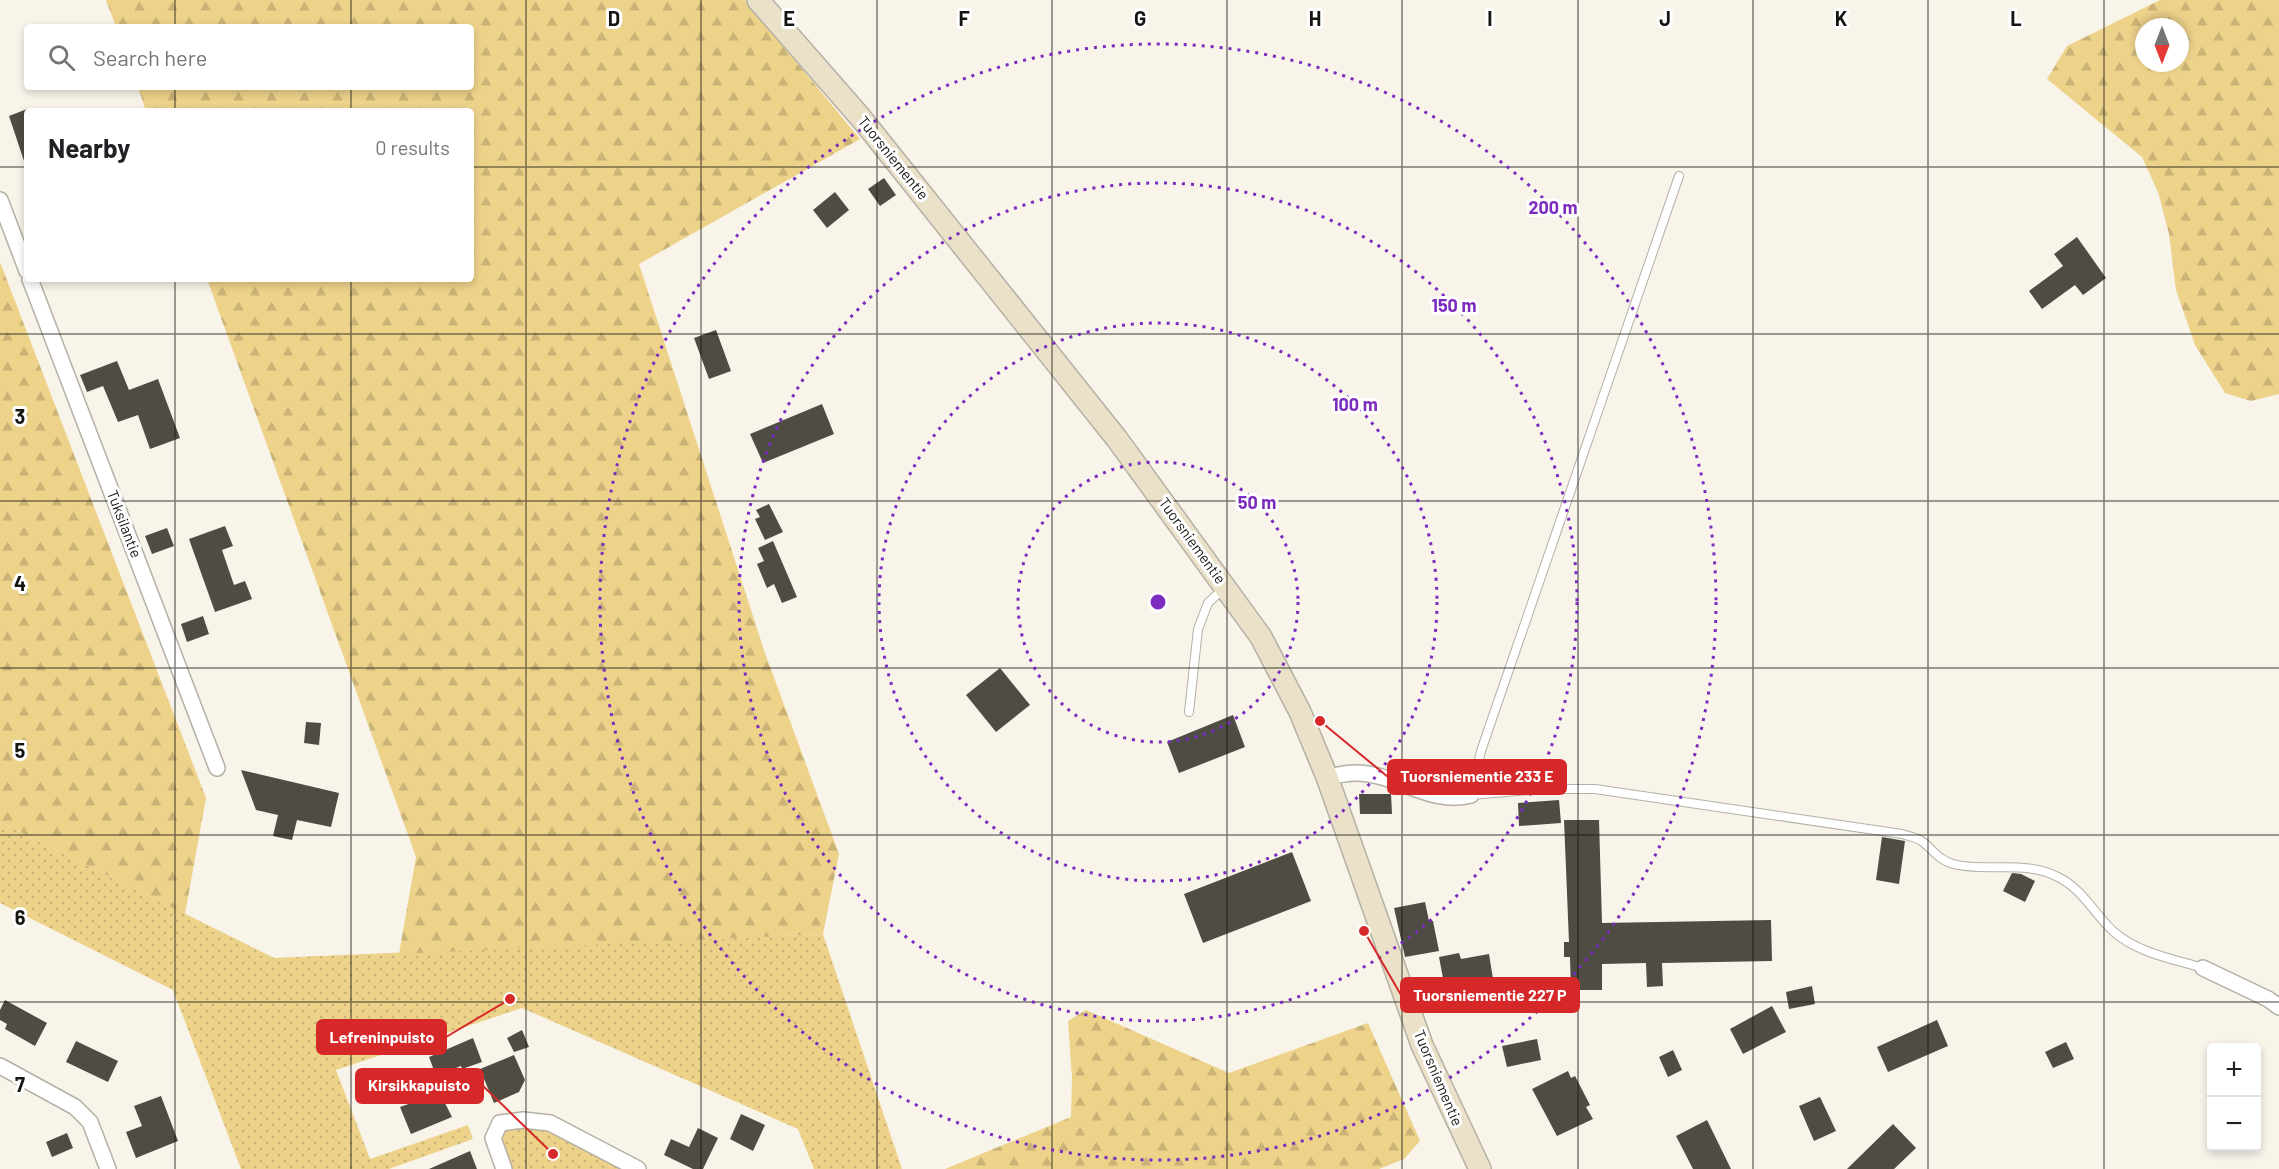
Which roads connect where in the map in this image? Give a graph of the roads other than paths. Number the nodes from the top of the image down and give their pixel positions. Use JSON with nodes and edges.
{"nodes":[{"id":1,"x":758,"y":0,"type":"edge"},
{"id":2,"x":1679,"y":176,"type":"dead end"},
{"id":3,"x":0,"y":200,"type":"edge"},
{"id":4,"x":24,"y":263,"type":"edge"},
{"id":5,"x":31,"y":282,"type":"edge"},
{"id":6,"x":1225,"y":587,"type":"junction"},
{"id":7,"x":1189,"y":712,"type":"dead end"},
{"id":8,"x":217,"y":768,"type":"dead end"},
{"id":9,"x":1327,"y":777,"type":"junction"},
{"id":10,"x":1471,"y":795,"type":"junction"},
{"id":11,"x":2203,"y":968,"type":"joint"},
{"id":12,"x":2279,"y":1007,"type":"edge"},
{"id":13,"x":0,"y":1066,"type":"edge"},
{"id":14,"x":108,"y":1169,"type":"edge"},
{"id":15,"x":504,"y":1169,"type":"edge"},
{"id":16,"x":638,"y":1169,"type":"edge"},
{"id":17,"x":1480,"y":1169,"type":"edge"}],
"edges":[{"from":1,"to":6,"type":"main road","name":"Tuorsniementie"},
{"from":2,"to":10,"type":"lane"},
{"from":3,"to":4,"type":"street"},
{"from":5,"to":8,"type":"street","name":"Tuksilantie"},
{"from":6,"to":7,"type":"lane"},
{"from":6,"to":9,"type":"main road","name":"Tuorsniementie"},
{"from":9,"to":10,"type":"street"},
{"from":9,"to":17,"type":"main road","name":"Tuorsniementie"},
{"from":10,"to":11,"type":"lane"},
{"from":11,"to":12,"type":"street"},
{"from":13,"to":14,"type":"street"},
{"from":15,"to":16,"type":"street"}]}
